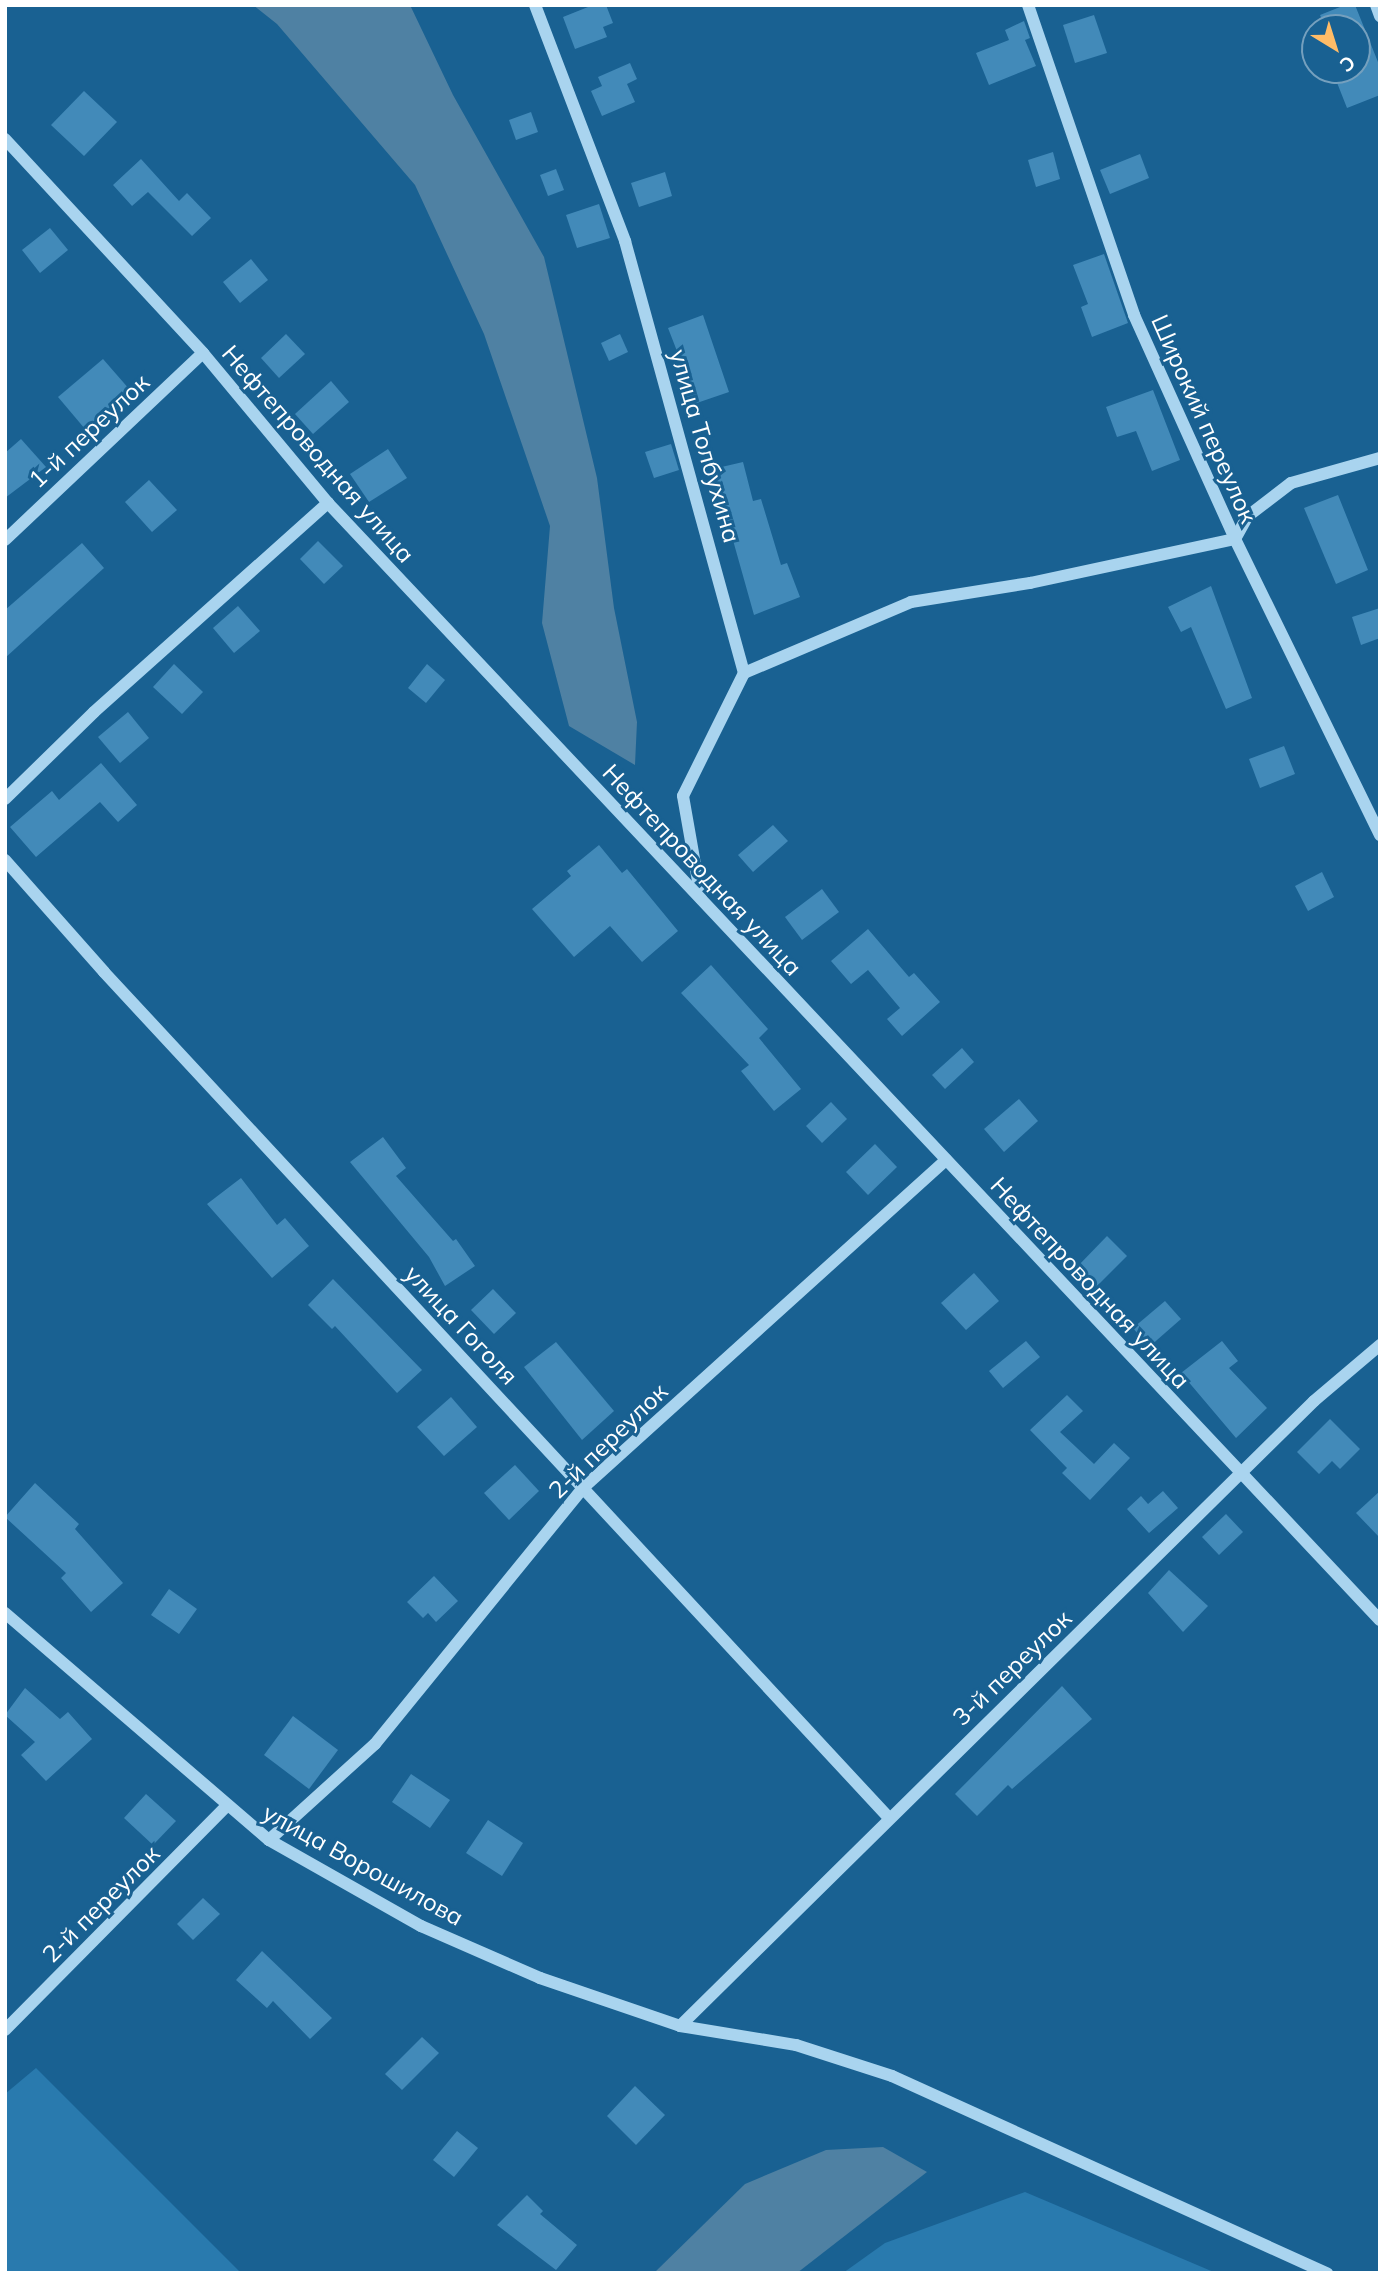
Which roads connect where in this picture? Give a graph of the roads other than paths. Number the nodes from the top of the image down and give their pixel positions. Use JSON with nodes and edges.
{"nodes":[{"id":1,"x":535,"y":5,"type":"edge"},
{"id":2,"x":1028,"y":5,"type":"edge"},
{"id":3,"x":1376,"y":5,"type":"edge"},
{"id":4,"x":1380,"y":16,"type":"edge"},
{"id":5,"x":5,"y":139,"type":"edge"},
{"id":6,"x":203,"y":353,"type":"junction"},
{"id":7,"x":1380,"y":458,"type":"edge"},
{"id":8,"x":328,"y":503,"type":"junction"},
{"id":9,"x":1236,"y":539,"type":"junction"},
{"id":10,"x":5,"y":540,"type":"edge"},
{"id":11,"x":744,"y":673,"type":"junction"},
{"id":12,"x":5,"y":799,"type":"edge"},
{"id":13,"x":1380,"y":835,"type":"edge"},
{"id":14,"x":5,"y":860,"type":"edge"},
{"id":15,"x":701,"y":900,"type":"junction"},
{"id":16,"x":946,"y":1160,"type":"junction"},
{"id":17,"x":1380,"y":1345,"type":"edge"},
{"id":18,"x":1241,"y":1475,"type":"junction"},
{"id":19,"x":584,"y":1487,"type":"junction"},
{"id":20,"x":5,"y":1613,"type":"edge"},
{"id":21,"x":1380,"y":1620,"type":"edge"},
{"id":22,"x":226,"y":1807,"type":"junction"},
{"id":23,"x":888,"y":1817,"type":"junction"},
{"id":24,"x":269,"y":1840,"type":"junction"},
{"id":25,"x":680,"y":2026,"type":"junction"},
{"id":26,"x":5,"y":2030,"type":"edge"},
{"id":27,"x":1327,"y":2273,"type":"edge"}],
"edges":[{"from":1,"to":11,"type":"street","name":"улица Толбухина"},
{"from":2,"to":9,"type":"street","name":"Широкий переулок"},
{"from":3,"to":4,"type":"street"},
{"from":5,"to":6,"type":"street","name":"Нефтепроводная улица"},
{"from":6,"to":8,"type":"street","name":"Нефтепроводная улица"},
{"from":6,"to":10,"type":"street","name":"1-й переулок"},
{"from":7,"to":9,"type":"street"},
{"from":8,"to":12,"type":"street"},
{"from":8,"to":15,"type":"street","name":"Нефтепроводная улица"},
{"from":9,"to":11,"type":"street"},
{"from":9,"to":13,"type":"street","name":"Широкий переулок"},
{"from":11,"to":15,"type":"street"},
{"from":14,"to":19,"type":"street","name":"улица Гоголя"},
{"from":15,"to":16,"type":"street","name":"Нефтепроводная улица"},
{"from":16,"to":18,"type":"street","name":"Нефтепроводная улица"},
{"from":16,"to":19,"type":"street","name":"2-й переулок"},
{"from":17,"to":18,"type":"street","name":"3-й переулок"},
{"from":18,"to":21,"type":"street","name":"Нефтепроводная улица"},
{"from":18,"to":23,"type":"street","name":"3-й переулок"},
{"from":19,"to":23,"type":"street","name":"улица Гоголя"},
{"from":19,"to":24,"type":"street","name":"2-й переулок"},
{"from":20,"to":22,"type":"street","name":"улица Ворошилова"},
{"from":22,"to":24,"type":"street","name":"улица Ворошилова"},
{"from":22,"to":26,"type":"street","name":"2-й переулок"},
{"from":23,"to":25,"type":"street","name":"3-й переулок"},
{"from":24,"to":25,"type":"street","name":"улица Ворошилова"},
{"from":25,"to":27,"type":"street","name":"улица Ворошилова"}]}
